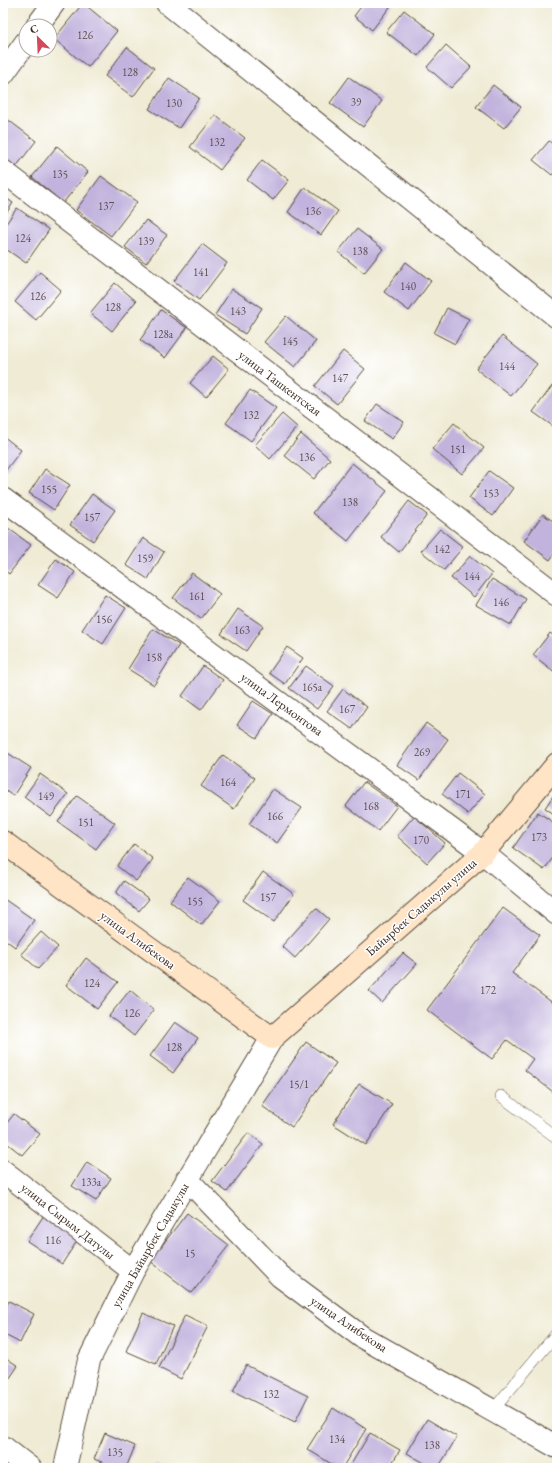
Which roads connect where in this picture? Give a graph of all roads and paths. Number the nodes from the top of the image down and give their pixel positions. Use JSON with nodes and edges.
{"nodes":[{"id":1,"x":54,"y":3,"type":"edge"},
{"id":2,"x":167,"y":3,"type":"edge"},
{"id":3,"x":44,"y":18,"type":"edge"},
{"id":4,"x":18,"y":53,"type":"edge"},
{"id":5,"x":3,"y":74,"type":"edge"},
{"id":6,"x":3,"y":171,"type":"edge"},
{"id":7,"x":557,"y":317,"type":"edge"},
{"id":8,"x":3,"y":499,"type":"edge"},
{"id":9,"x":557,"y":595,"type":"edge"},
{"id":10,"x":557,"y":764,"type":"edge"},
{"id":11,"x":3,"y":842,"type":"edge"},
{"id":12,"x":483,"y":852,"type":"junction"},
{"id":13,"x":557,"y":914,"type":"edge"},
{"id":14,"x":272,"y":1038,"type":"junction"},
{"id":15,"x":501,"y":1096,"type":"dead end"},
{"id":16,"x":557,"y":1138,"type":"edge"},
{"id":17,"x":3,"y":1171,"type":"edge"},
{"id":18,"x":187,"y":1179,"type":"junction"},
{"id":19,"x":133,"y":1271,"type":"junction"},
{"id":20,"x":557,"y":1333,"type":"edge"},
{"id":21,"x":493,"y":1410,"type":"junction"},
{"id":22,"x":557,"y":1447,"type":"edge"},
{"id":23,"x":3,"y":1448,"type":"edge"},
{"id":24,"x":30,"y":1468,"type":"edge"},
{"id":25,"x":65,"y":1468,"type":"edge"}],
"edges":[{"from":1,"to":3,"type":"street"},
{"from":2,"to":7,"type":"street"},
{"from":4,"to":5,"type":"street"},
{"from":6,"to":9,"type":"street","name":"улица Ташкентская"},
{"from":8,"to":12,"type":"street","name":"улица Лермонтова"},
{"from":10,"to":12,"type":"street","name":"Байырбек Садыкулы улица"},
{"from":11,"to":14,"type":"street","name":"улица Алибекова"},
{"from":12,"to":13,"type":"street","name":"улица Лермонтова"},
{"from":12,"to":14,"type":"street","name":"Байырбек Садыкулы улица"},
{"from":14,"to":18,"type":"street","name":"улица Байырбек Садыкулы"},
{"from":15,"to":16,"type":"lane"},
{"from":17,"to":19,"type":"street","name":"улица Сырым Датулы"},
{"from":18,"to":19,"type":"street","name":"улица Байырбек Садыкулы"},
{"from":18,"to":21,"type":"street","name":"улица Алибекова"},
{"from":19,"to":25,"type":"street","name":"улица Байырбек Садыкулы"},
{"from":20,"to":21,"type":"lane"},
{"from":21,"to":22,"type":"street","name":"улица Алибекова"},
{"from":23,"to":24,"type":"street"}]}
